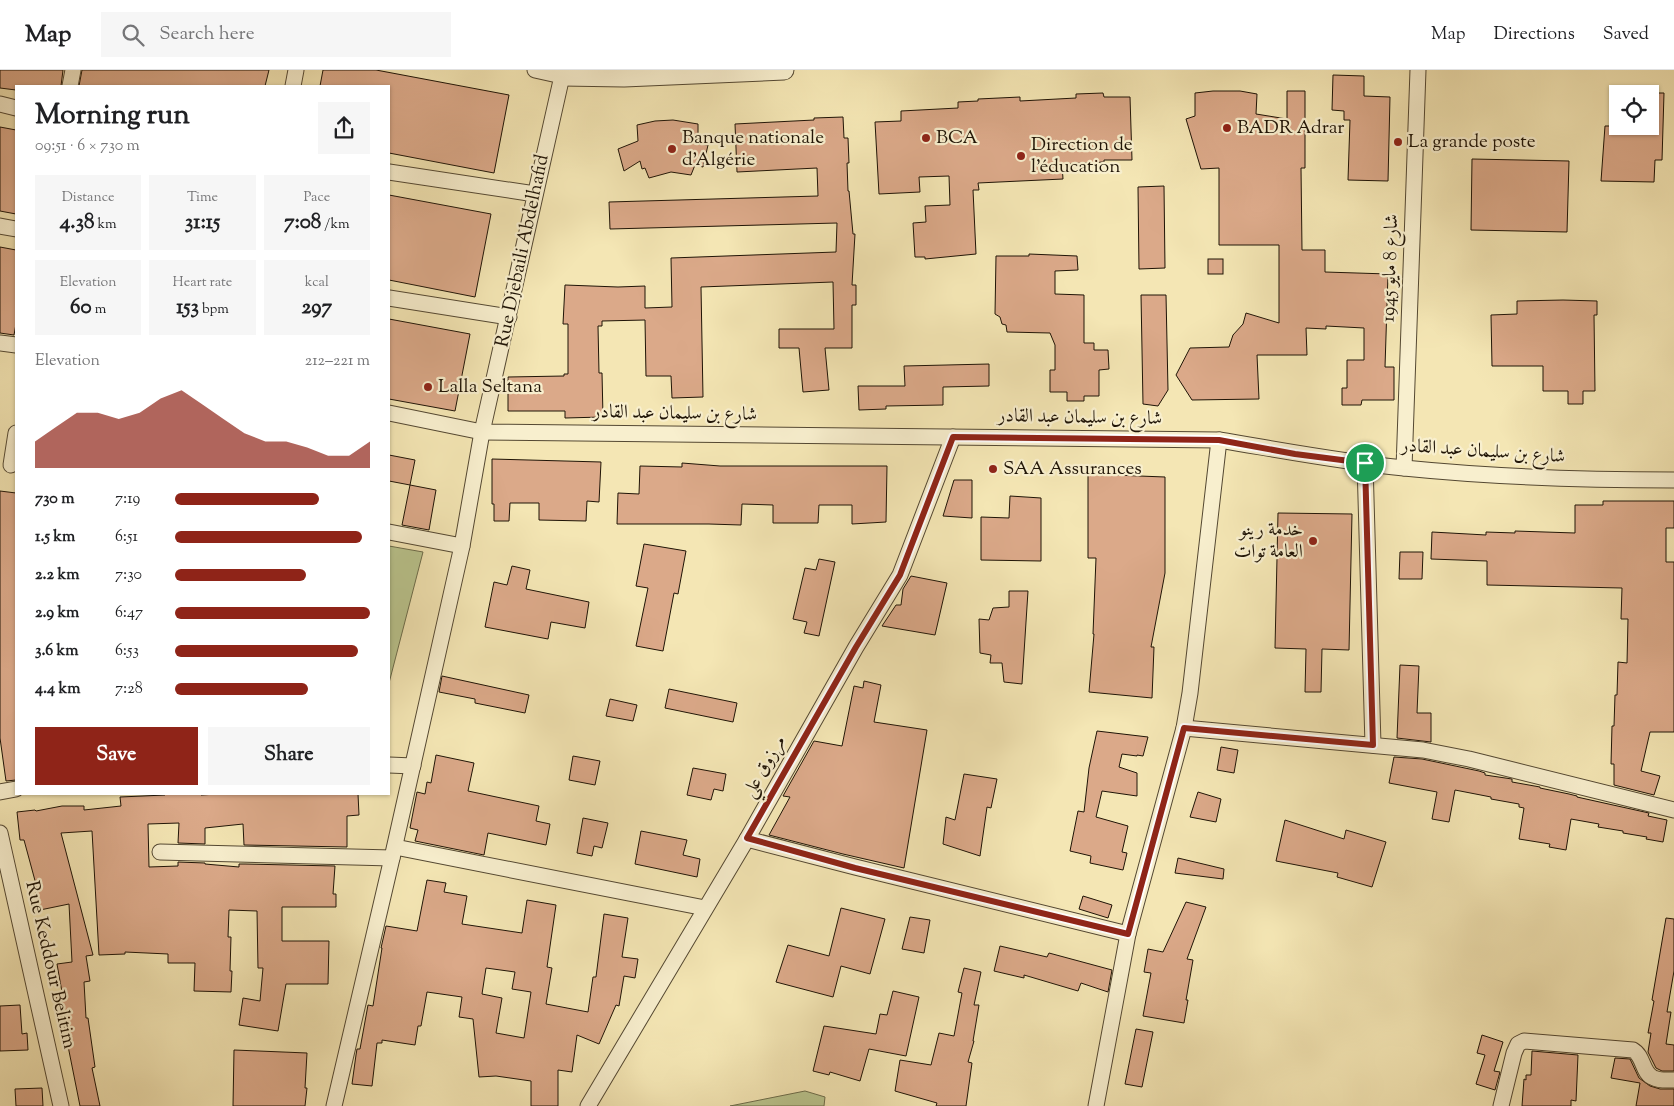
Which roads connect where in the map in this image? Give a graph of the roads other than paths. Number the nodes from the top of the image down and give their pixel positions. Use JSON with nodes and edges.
{"nodes":[{"id":1,"x":73,"y":70,"type":"edge"},
{"id":2,"x":296,"y":70,"type":"edge"},
{"id":3,"x":535,"y":70,"type":"edge"},
{"id":4,"x":784,"y":70,"type":"edge"},
{"id":5,"x":1418,"y":70,"type":"edge"},
{"id":6,"x":563,"y":73,"type":"edge"},
{"id":7,"x":70,"y":85,"type":"edge"},
{"id":8,"x":293,"y":85,"type":"edge"},
{"id":9,"x":0,"y":104,"type":"edge"},
{"id":10,"x":15,"y":108,"type":"edge"},
{"id":11,"x":390,"y":172,"type":"edge"},
{"id":12,"x":535,"y":194,"type":"junction"},
{"id":13,"x":0,"y":226,"type":"edge"},
{"id":14,"x":15,"y":229,"type":"edge"},
{"id":15,"x":390,"y":298,"type":"edge"},
{"id":16,"x":509,"y":317,"type":"junction"},
{"id":17,"x":0,"y":343,"type":"edge"},
{"id":18,"x":15,"y":345,"type":"edge"},
{"id":19,"x":390,"y":413,"type":"edge"},
{"id":20,"x":482,"y":432,"type":"junction"},
{"id":21,"x":953,"y":437,"type":"junction"},
{"id":22,"x":15,"y":438,"type":"edge"},
{"id":23,"x":1219,"y":440,"type":"junction"},
{"id":24,"x":1365,"y":463,"type":"junction"},
{"id":25,"x":9,"y":465,"type":"edge"},
{"id":26,"x":1404,"y":468,"type":"junction"},
{"id":27,"x":1674,"y":480,"type":"edge"},
{"id":28,"x":390,"y":532,"type":"edge"},
{"id":29,"x":462,"y":546,"type":"junction"},
{"id":30,"x":1184,"y":728,"type":"junction"},
{"id":31,"x":1373,"y":745,"type":"junction"},
{"id":32,"x":390,"y":765,"type":"edge"},
{"id":33,"x":413,"y":766,"type":"junction"},
{"id":34,"x":15,"y":789,"type":"edge"},
{"id":35,"x":0,"y":792,"type":"edge"},
{"id":36,"x":1674,"y":810,"type":"edge"},
{"id":37,"x":0,"y":832,"type":"edge"},
{"id":38,"x":747,"y":838,"type":"junction"},
{"id":39,"x":160,"y":852,"type":"dead end"},
{"id":40,"x":393,"y":852,"type":"junction"},
{"id":41,"x":705,"y":908,"type":"junction"},
{"id":42,"x":1128,"y":934,"type":"junction"},
{"id":43,"x":1674,"y":1080,"type":"edge"},
{"id":44,"x":61,"y":1106,"type":"edge"},
{"id":45,"x":334,"y":1106,"type":"edge"},
{"id":46,"x":588,"y":1106,"type":"edge"},
{"id":47,"x":1096,"y":1106,"type":"edge"},
{"id":48,"x":1501,"y":1106,"type":"edge"}],
"edges":[{"from":1,"to":7,"type":"street"},
{"from":2,"to":8,"type":"street"},
{"from":3,"to":6,"type":"street"},
{"from":4,"to":6,"type":"street"},
{"from":5,"to":26,"type":"street","name":"شارع 8 مايو 1945"},
{"from":6,"to":12,"type":"street","name":"Rue Djebaili Abdelhafid"},
{"from":9,"to":10,"type":"street"},
{"from":11,"to":12,"type":"street"},
{"from":12,"to":16,"type":"street","name":"Rue Djebaili Abdelhafid"},
{"from":13,"to":14,"type":"street"},
{"from":15,"to":16,"type":"street"},
{"from":16,"to":20,"type":"street","name":"Rue Djebaili Abdelhafid"},
{"from":17,"to":18,"type":"street"},
{"from":19,"to":20,"type":"street","name":"شارع بن سليمان عبد القادر"},
{"from":20,"to":21,"type":"street","name":"شارع بن سليمان عبد القادر"},
{"from":20,"to":29,"type":"street","name":"Rue Djebaili Abdelhafid"},
{"from":21,"to":23,"type":"street","name":"شارع بن سليمان عبد القادر"},
{"from":21,"to":38,"type":"street","name":"مرزوق علي"},
{"from":22,"to":25,"type":"street"},
{"from":23,"to":24,"type":"street","name":"شارع بن سليمان عبد القادر"},
{"from":23,"to":30,"type":"street"},
{"from":24,"to":26,"type":"street","name":"شارع بن سليمان عبد القادر"},
{"from":24,"to":31,"type":"street"},
{"from":26,"to":27,"type":"street","name":"شارع بن سليمان عبد القادر"},
{"from":28,"to":29,"type":"street"},
{"from":29,"to":33,"type":"street","name":"Rue Djebaili Abdelhafid"},
{"from":30,"to":31,"type":"street"},
{"from":30,"to":42,"type":"street"},
{"from":31,"to":36,"type":"street"},
{"from":32,"to":33,"type":"street"},
{"from":33,"to":40,"type":"street","name":"Rue Djebaili Abdelhafid"},
{"from":34,"to":35,"type":"street"},
{"from":37,"to":44,"type":"street","name":"Rue Keddour Belitim"},
{"from":38,"to":41,"type":"street","name":"مرزوق علي"},
{"from":38,"to":42,"type":"street"},
{"from":39,"to":40,"type":"street"},
{"from":40,"to":41,"type":"street"},
{"from":40,"to":45,"type":"street","name":"Rue Djebaili Abdelhafid"},
{"from":41,"to":46,"type":"street","name":"مرزوق علي"},
{"from":42,"to":47,"type":"street"},
{"from":43,"to":48,"type":"street"}]}
